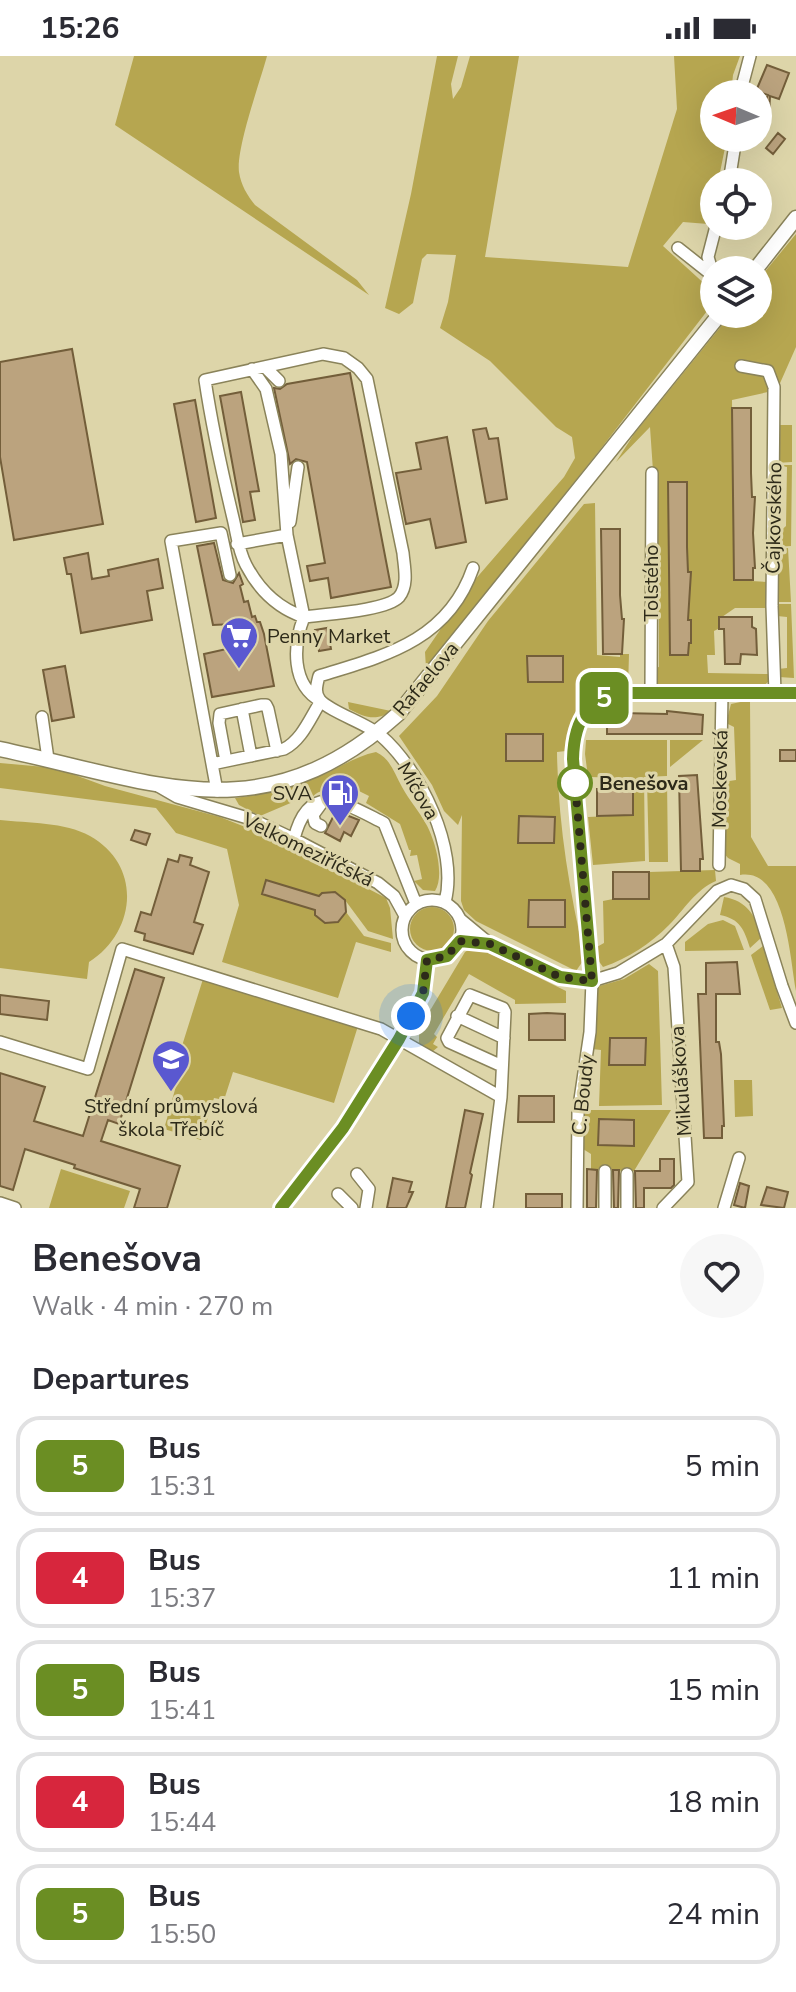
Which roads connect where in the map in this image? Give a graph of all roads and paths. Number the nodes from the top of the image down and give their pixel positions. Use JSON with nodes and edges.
{"nodes":[{"id":1,"x":750,"y":56,"type":"edge"},
{"id":2,"x":744,"y":80,"type":"edge"},
{"id":3,"x":796,"y":218,"type":"edge"},
{"id":4,"x":678,"y":248,"type":"dead end"},
{"id":5,"x":766,"y":256,"type":"edge"},
{"id":6,"x":700,"y":266,"type":"edge"},
{"id":7,"x":709,"y":328,"type":"edge"},
{"id":8,"x":741,"y":366,"type":"dead end"},
{"id":9,"x":265,"y":367,"type":"junction"},
{"id":10,"x":252,"y":369,"type":"junction"},
{"id":11,"x":279,"y":381,"type":"dead end"},
{"id":12,"x":298,"y":467,"type":"dead end"},
{"id":13,"x":652,"y":473,"type":"dead end"},
{"id":14,"x":287,"y":535,"type":"junction"},
{"id":15,"x":237,"y":544,"type":"junction"},
{"id":16,"x":473,"y":568,"type":"dead end"},
{"id":17,"x":230,"y":575,"type":"dead end"},
{"id":18,"x":304,"y":617,"type":"junction"},
{"id":19,"x":651,"y":693,"type":"junction"},
{"id":20,"x":722,"y":693,"type":"junction"},
{"id":21,"x":775,"y":693,"type":"junction"},
{"id":22,"x":796,"y":693,"type":"edge"},
{"id":23,"x":321,"y":701,"type":"junction"},
{"id":24,"x":242,"y":709,"type":"junction"},
{"id":25,"x":42,"y":717,"type":"dead end"},
{"id":26,"x":378,"y":733,"type":"junction"},
{"id":27,"x":0,"y":749,"type":"edge"},
{"id":28,"x":277,"y":751,"type":"junction"},
{"id":29,"x":251,"y":756,"type":"junction"},
{"id":30,"x":48,"y":759,"type":"junction"},
{"id":31,"x":226,"y":761,"type":"junction"},
{"id":32,"x":212,"y":764,"type":"junction"},
{"id":33,"x":154,"y":784,"type":"junction"},
{"id":34,"x":217,"y":791,"type":"junction"},
{"id":35,"x":324,"y":801,"type":"junction"},
{"id":36,"x":321,"y":826,"type":"dead end"},
{"id":37,"x":294,"y":839,"type":"junction"},
{"id":38,"x":719,"y":865,"type":"dead end"},
{"id":39,"x":445,"y":902,"type":"junction"},
{"id":40,"x":416,"y":904,"type":"junction"},
{"id":41,"x":405,"y":916,"type":"junction"},
{"id":42,"x":461,"y":920,"type":"junction"},
{"id":43,"x":460,"y":941,"type":"junction"},
{"id":44,"x":490,"y":944,"type":"junction"},
{"id":45,"x":666,"y":944,"type":"junction"},
{"id":46,"x":427,"y":960,"type":"junction"},
{"id":47,"x":592,"y":981,"type":"junction"},
{"id":48,"x":457,"y":1016,"type":"junction"},
{"id":49,"x":796,"y":1023,"type":"edge"},
{"id":50,"x":504,"y":1038,"type":"junction"},
{"id":51,"x":399,"y":1039,"type":"junction"},
{"id":52,"x":0,"y":1042,"type":"edge"},
{"id":53,"x":502,"y":1066,"type":"junction"},
{"id":54,"x":501,"y":1097,"type":"junction"},
{"id":55,"x":739,"y":1158,"type":"dead end"},
{"id":56,"x":605,"y":1171,"type":"dead end"},
{"id":57,"x":357,"y":1174,"type":"dead end"},
{"id":58,"x":627,"y":1174,"type":"dead end"},
{"id":59,"x":338,"y":1194,"type":"dead end"},
{"id":60,"x":0,"y":1203,"type":"edge"},
{"id":61,"x":15,"y":1208,"type":"edge"},
{"id":62,"x":281,"y":1208,"type":"edge"},
{"id":63,"x":352,"y":1208,"type":"edge"},
{"id":64,"x":366,"y":1208,"type":"edge"},
{"id":65,"x":487,"y":1208,"type":"edge"},
{"id":66,"x":577,"y":1208,"type":"edge"},
{"id":67,"x":605,"y":1208,"type":"edge"},
{"id":68,"x":627,"y":1208,"type":"edge"},
{"id":69,"x":663,"y":1208,"type":"edge"},
{"id":70,"x":724,"y":1208,"type":"edge"}],
"edges":[{"from":1,"to":2,"type":"street"},
{"from":3,"to":5,"type":"main road"},
{"from":4,"to":6,"type":"street"},
{"from":7,"to":26,"type":"main road","name":"Rafaelova"},
{"from":8,"to":21,"type":"street","name":"Čajkovského"},
{"from":9,"to":10,"type":"street"},
{"from":9,"to":11,"type":"street"},
{"from":9,"to":18,"type":"street"},
{"from":10,"to":14,"type":"street"},
{"from":10,"to":15,"type":"street"},
{"from":12,"to":14,"type":"street"},
{"from":13,"to":19,"type":"street","name":"Tolstého"},
{"from":14,"to":15,"type":"street"},
{"from":14,"to":18,"type":"street"},
{"from":15,"to":18,"type":"street"},
{"from":16,"to":23,"type":"street"},
{"from":17,"to":32,"type":"street"},
{"from":18,"to":23,"type":"street"},
{"from":19,"to":20,"type":"street"},
{"from":19,"to":47,"type":"street"},
{"from":20,"to":21,"type":"street"},
{"from":20,"to":38,"type":"street","name":"Moskevská"},
{"from":21,"to":22,"type":"street"},
{"from":23,"to":26,"type":"street"},
{"from":23,"to":28,"type":"street"},
{"from":24,"to":28,"type":"street"},
{"from":24,"to":29,"type":"street"},
{"from":24,"to":31,"type":"street"},
{"from":25,"to":30,"type":"street"},
{"from":26,"to":34,"type":"main road","name":"Rafaelova"},
{"from":26,"to":39,"type":"street","name":"Míčova"},
{"from":27,"to":30,"type":"main road","name":"Rafaelova"},
{"from":28,"to":29,"type":"street"},
{"from":29,"to":31,"type":"street"},
{"from":30,"to":33,"type":"main road","name":"Rafaelova"},
{"from":31,"to":32,"type":"street"},
{"from":32,"to":34,"type":"street"},
{"from":33,"to":34,"type":"main road","name":"Rafaelova"},
{"from":33,"to":37,"type":"street","name":"Velkomeziříčská"},
{"from":35,"to":36,"type":"street"},
{"from":35,"to":37,"type":"street"},
{"from":35,"to":40,"type":"street"},
{"from":37,"to":41,"type":"street","name":"Velkomeziříčská"},
{"from":39,"to":40,"type":"street"},
{"from":39,"to":42,"type":"street"},
{"from":40,"to":41,"type":"street"},
{"from":41,"to":46,"type":"street","name":"Velkomeziříčská"},
{"from":42,"to":43,"type":"street"},
{"from":42,"to":44,"type":"street"},
{"from":43,"to":44,"type":"street"},
{"from":43,"to":46,"type":"street"},
{"from":44,"to":47,"type":"street"},
{"from":45,"to":47,"type":"street"},
{"from":45,"to":49,"type":"street"},
{"from":45,"to":69,"type":"street","name":"Mikuláškova"},
{"from":46,"to":51,"type":"street"},
{"from":47,"to":66,"type":"street","name":"C. Boudy"},
{"from":48,"to":50,"type":"street"},
{"from":48,"to":50,"type":"street"},
{"from":48,"to":53,"type":"street"},
{"from":50,"to":53,"type":"street"},
{"from":51,"to":52,"type":"street"},
{"from":51,"to":54,"type":"street"},
{"from":51,"to":62,"type":"street"},
{"from":53,"to":54,"type":"street"},
{"from":54,"to":65,"type":"street"},
{"from":55,"to":70,"type":"street"},
{"from":56,"to":67,"type":"street"},
{"from":57,"to":64,"type":"street"},
{"from":58,"to":68,"type":"street"},
{"from":59,"to":63,"type":"street"},
{"from":60,"to":61,"type":"street"}]}
